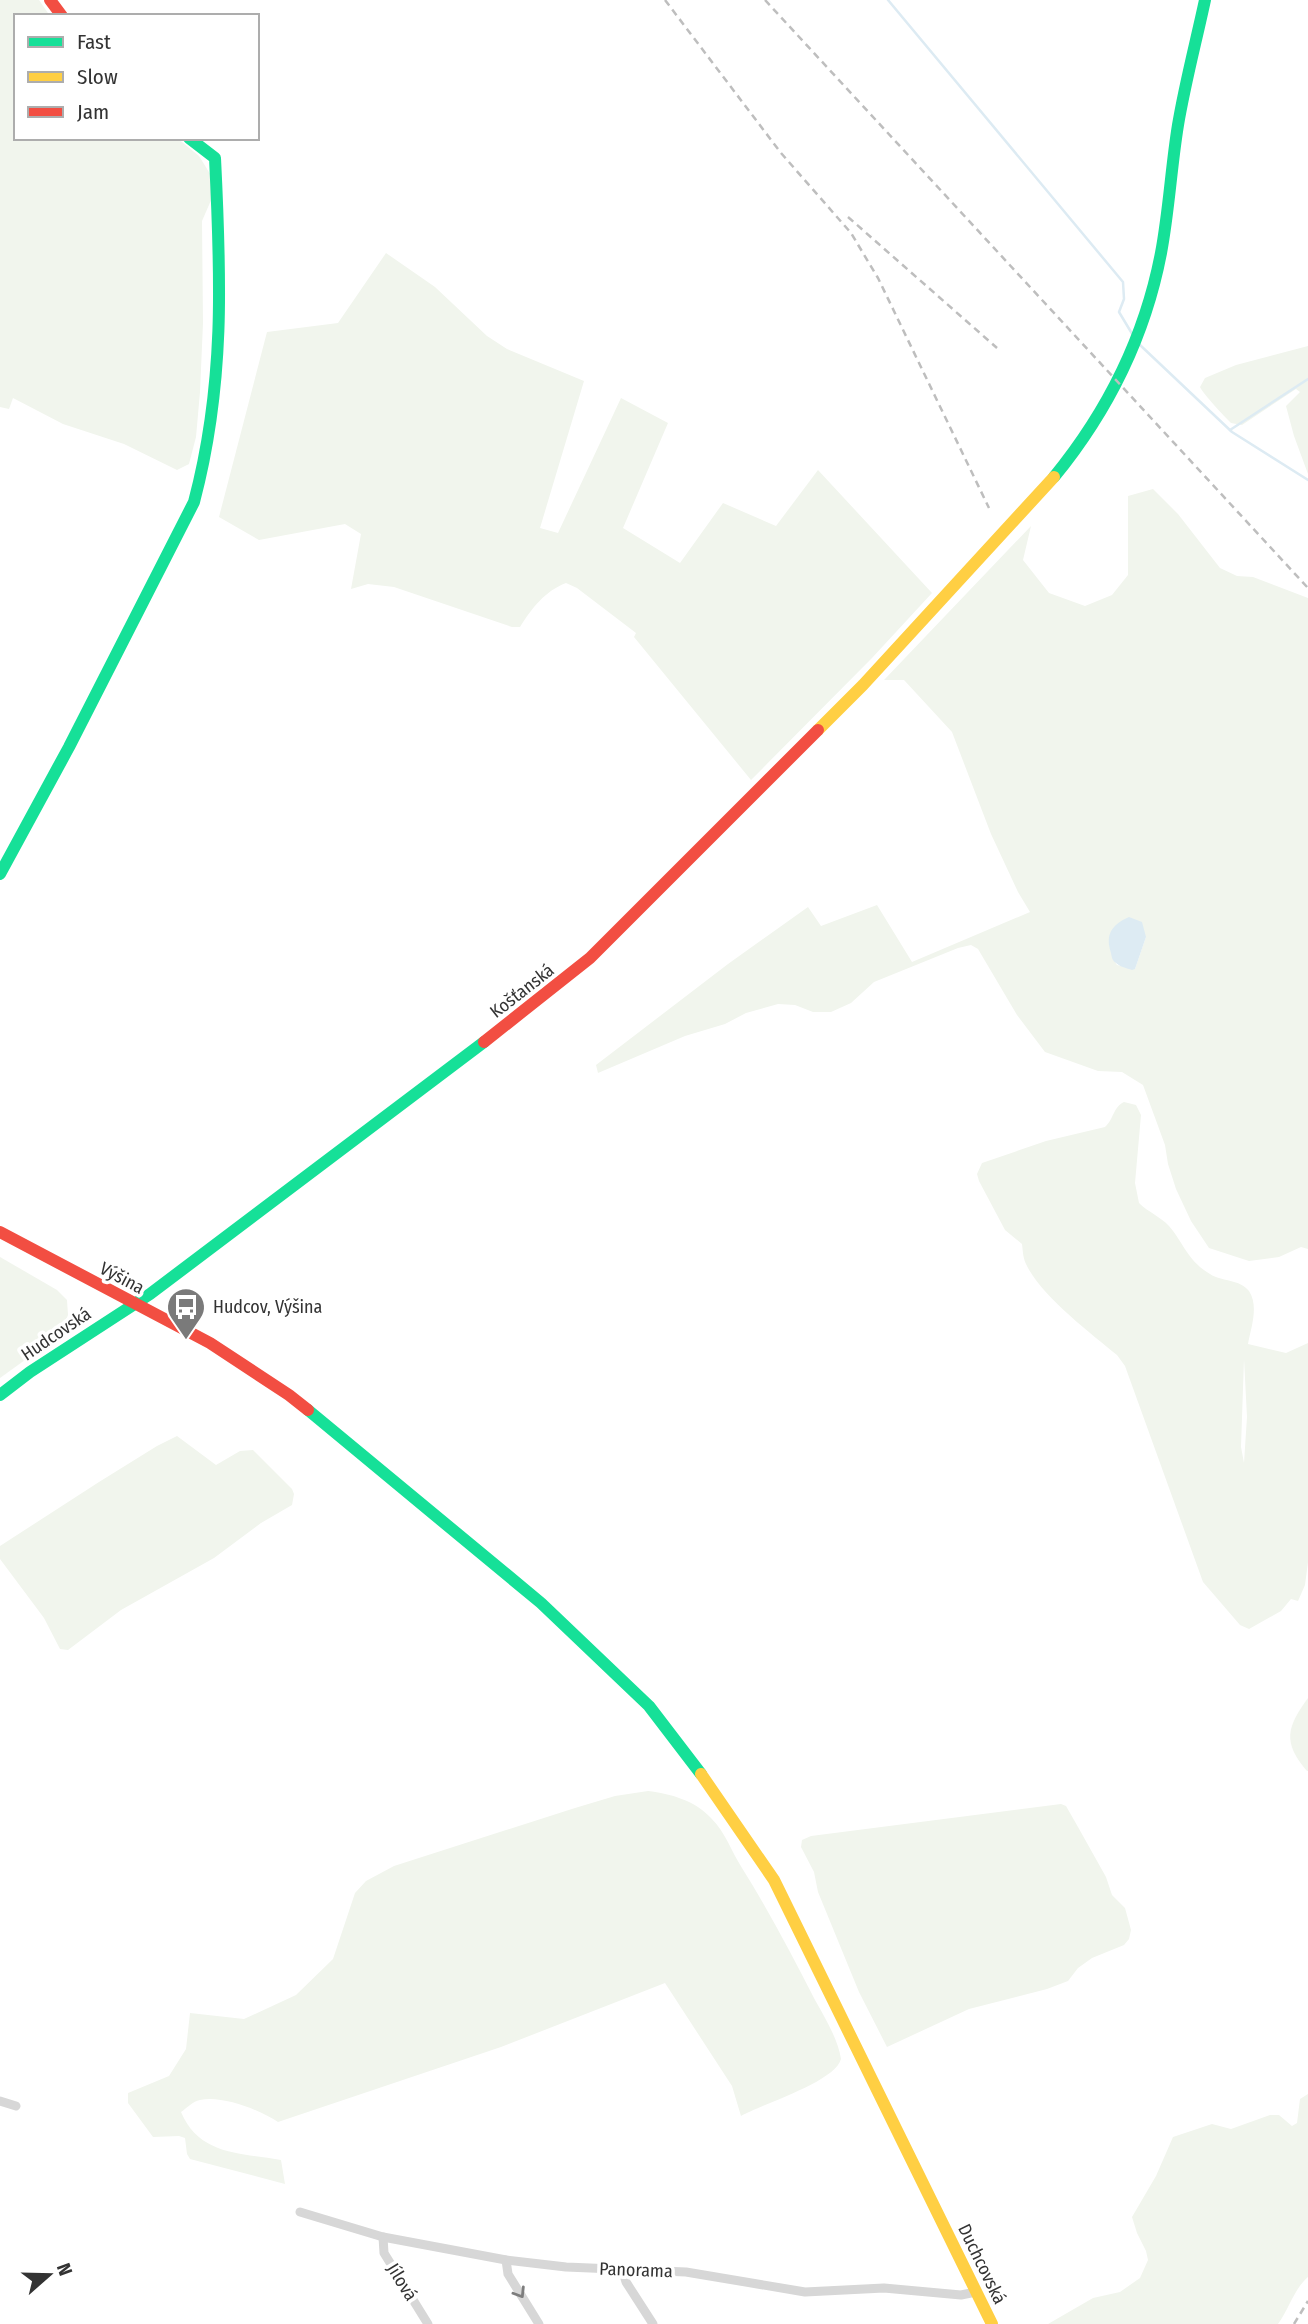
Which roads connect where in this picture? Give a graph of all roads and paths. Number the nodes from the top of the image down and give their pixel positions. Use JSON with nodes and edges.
{"nodes":[{"id":1,"x":1205,"y":0,"type":"edge"},
{"id":2,"x":192,"y":140,"type":"edge"},
{"id":3,"x":0,"y":874,"type":"edge"},
{"id":4,"x":0,"y":1231,"type":"edge"},
{"id":5,"x":134,"y":1304,"type":"junction"},
{"id":6,"x":0,"y":1395,"type":"edge"},
{"id":7,"x":0,"y":2101,"type":"edge"},
{"id":8,"x":16,"y":2106,"type":"dead end"},
{"id":9,"x":300,"y":2212,"type":"dead end"},
{"id":10,"x":940,"y":2219,"type":"joint"},
{"id":11,"x":383,"y":2237,"type":"junction"},
{"id":12,"x":506,"y":2260,"type":"junction"},
{"id":13,"x":622,"y":2269,"type":"junction"},
{"id":14,"x":976,"y":2292,"type":"junction"},
{"id":15,"x":428,"y":2324,"type":"edge"},
{"id":16,"x":539,"y":2324,"type":"edge"},
{"id":17,"x":653,"y":2324,"type":"edge"},
{"id":18,"x":992,"y":2324,"type":"edge"}],
"edges":[{"from":1,"to":5,"type":"street","name":"Košťanská"},
{"from":2,"to":3,"type":"street"},
{"from":4,"to":5,"type":"street","name":"Výšina"},
{"from":5,"to":6,"type":"street","name":"Hudcovská"},
{"from":5,"to":10,"type":"street","name":"Výšina"},
{"from":7,"to":8,"type":"street"},
{"from":9,"to":11,"type":"street","name":"Panorama"},
{"from":10,"to":14,"type":"street","name":"Duchcovská"},
{"from":11,"to":12,"type":"street","name":"Panorama"},
{"from":11,"to":15,"type":"street","name":"Jílová"},
{"from":12,"to":13,"type":"street","name":"Panorama"},
{"from":12,"to":16,"type":"street","one_way":true},
{"from":13,"to":14,"type":"street","name":"Panorama"},
{"from":13,"to":17,"type":"street"},
{"from":14,"to":18,"type":"street","name":"Duchcovská"}]}
